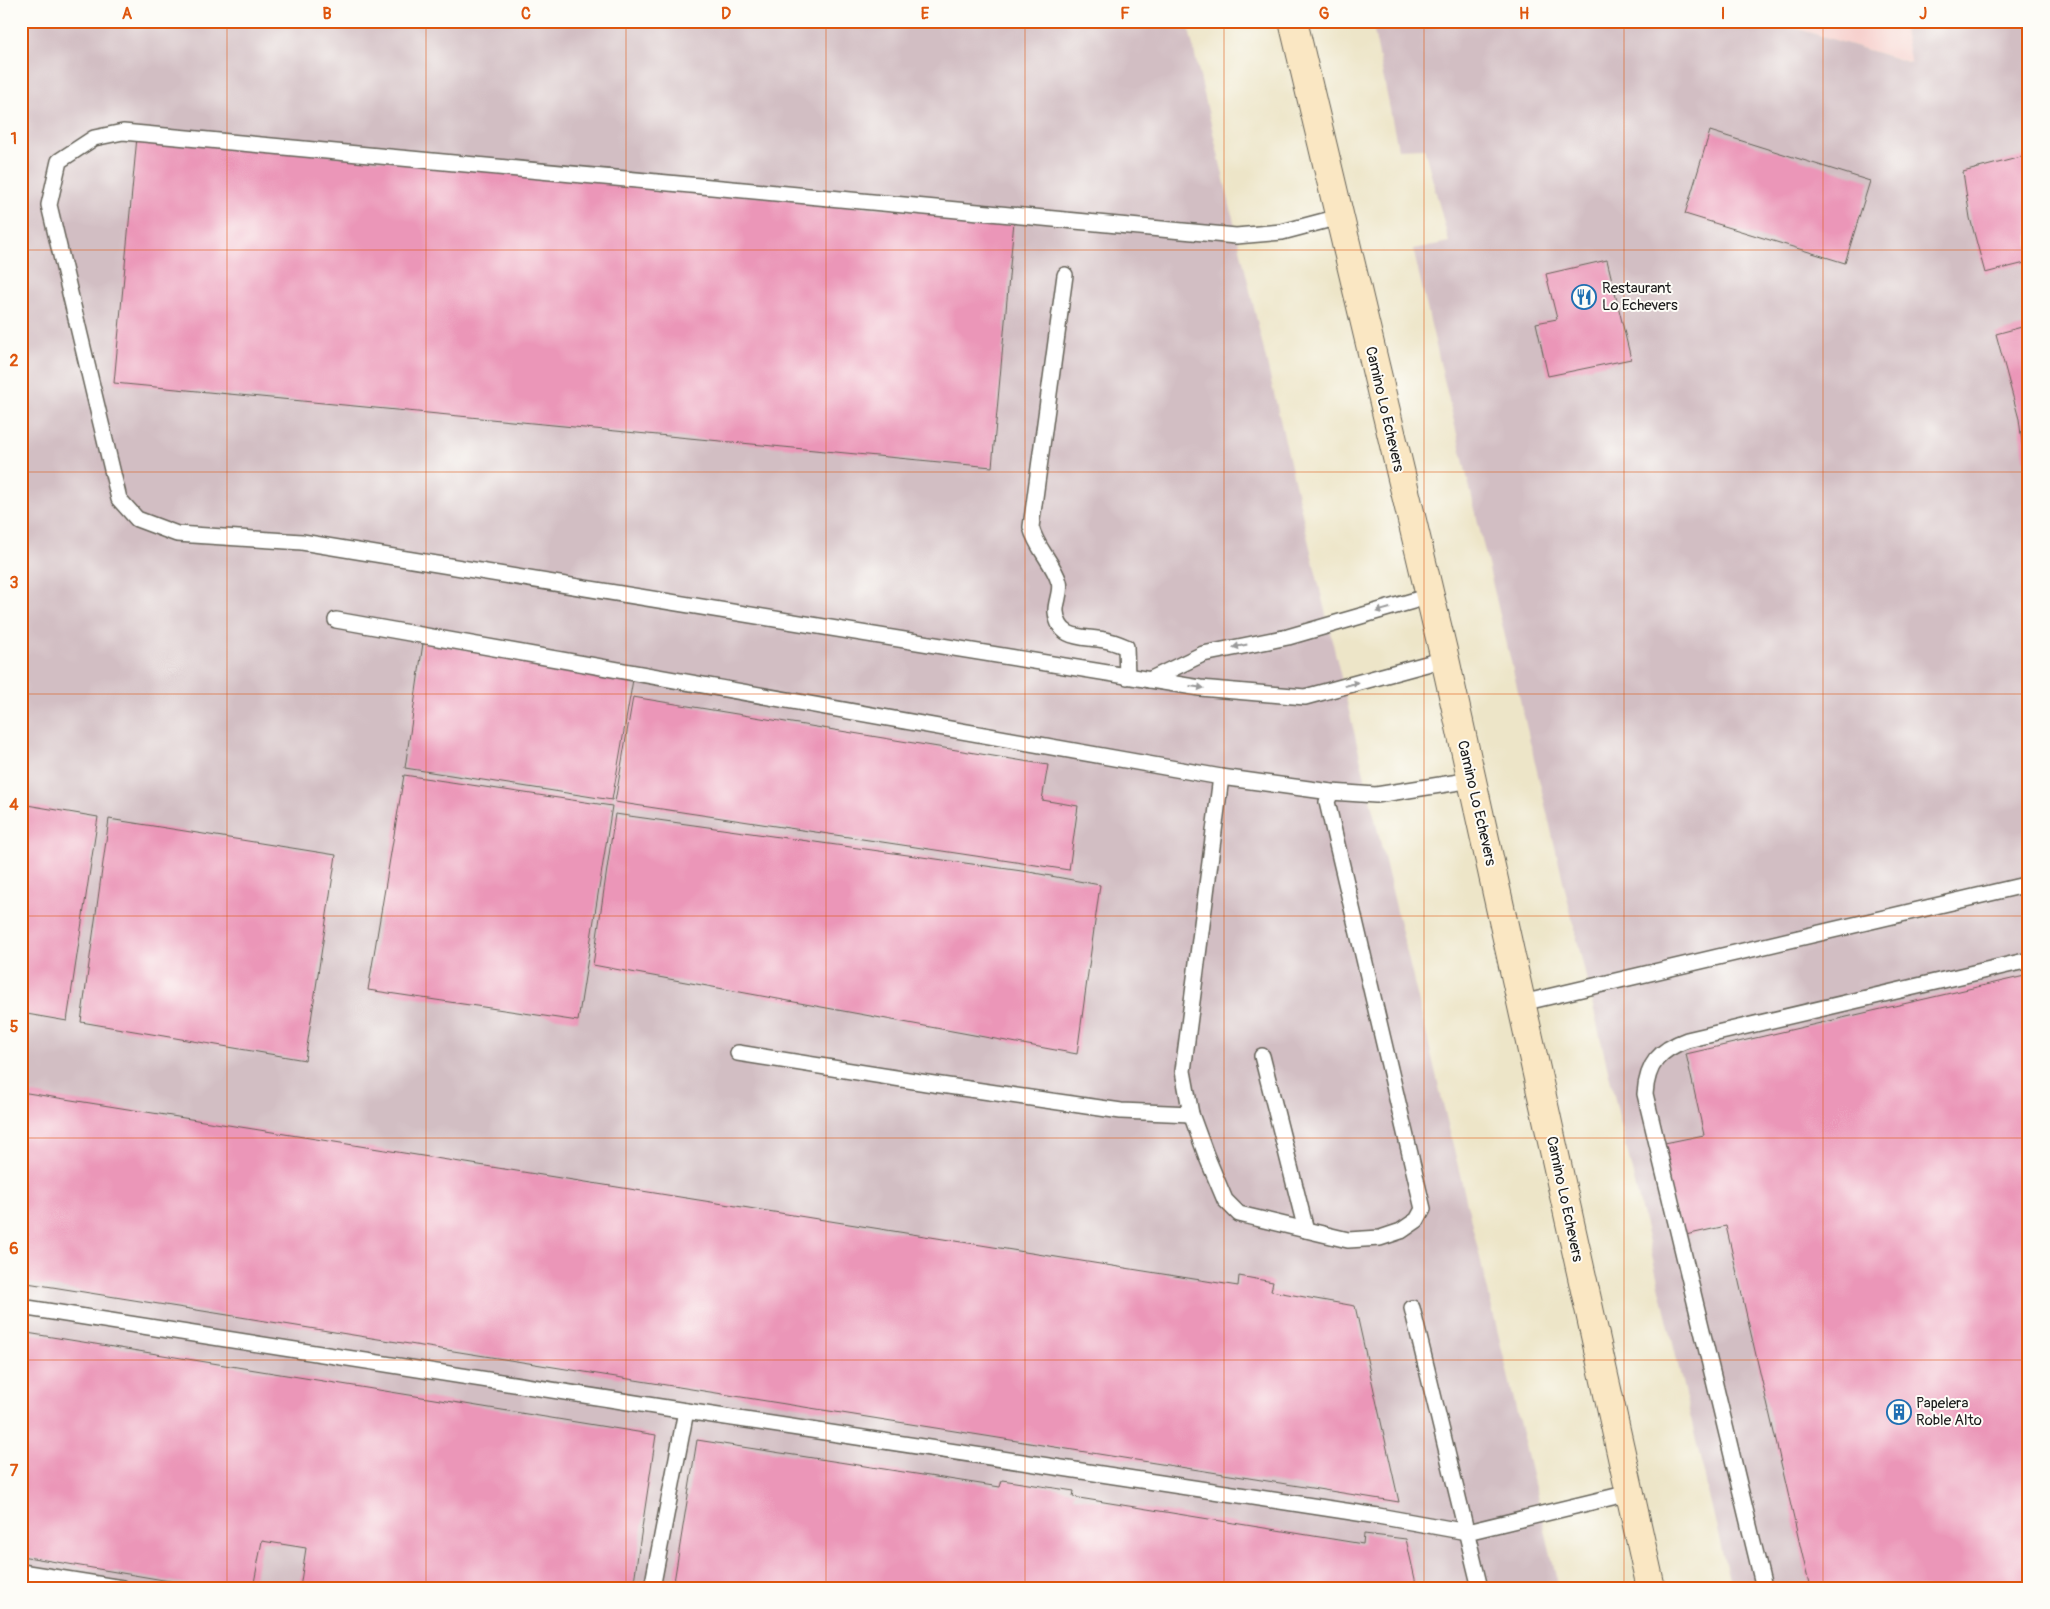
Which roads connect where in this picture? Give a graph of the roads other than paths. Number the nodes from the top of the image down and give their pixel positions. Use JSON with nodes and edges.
{"nodes":[{"id":1,"x":1293,"y":21,"type":"edge"},
{"id":2,"x":1340,"y":217,"type":"junction"},
{"id":3,"x":1065,"y":275,"type":"dead end"},
{"id":4,"x":1430,"y":596,"type":"junction"},
{"id":5,"x":336,"y":620,"type":"dead end"},
{"id":6,"x":1445,"y":659,"type":"junction"},
{"id":7,"x":1127,"y":677,"type":"junction"},
{"id":8,"x":1149,"y":680,"type":"junction"},
{"id":9,"x":1221,"y":776,"type":"junction"},
{"id":10,"x":1472,"y":780,"type":"junction"},
{"id":11,"x":1331,"y":792,"type":"junction"},
{"id":12,"x":2029,"y":884,"type":"edge"},
{"id":13,"x":2029,"y":960,"type":"edge"},
{"id":14,"x":1522,"y":1002,"type":"junction"},
{"id":15,"x":738,"y":1053,"type":"dead end"},
{"id":16,"x":1262,"y":1056,"type":"dead end"},
{"id":17,"x":1191,"y":1114,"type":"junction"},
{"id":18,"x":1306,"y":1230,"type":"junction"},
{"id":19,"x":21,"y":1307,"type":"edge"},
{"id":20,"x":1412,"y":1308,"type":"dead end"},
{"id":21,"x":686,"y":1411,"type":"junction"},
{"id":22,"x":1629,"y":1493,"type":"junction"},
{"id":23,"x":1467,"y":1532,"type":"junction"},
{"id":24,"x":21,"y":1572,"type":"edge"},
{"id":25,"x":122,"y":1588,"type":"edge"},
{"id":26,"x":652,"y":1588,"type":"edge"},
{"id":27,"x":1480,"y":1588,"type":"edge"},
{"id":28,"x":1652,"y":1588,"type":"edge"},
{"id":29,"x":1764,"y":1588,"type":"edge"}],
"edges":[{"from":1,"to":2,"type":"main road","name":"Camino Lo Echevers"},
{"from":2,"to":4,"type":"main road","name":"Camino Lo Echevers"},
{"from":2,"to":7,"type":"lane"},
{"from":3,"to":7,"type":"lane"},
{"from":4,"to":6,"type":"main road","name":"Camino Lo Echevers"},
{"from":4,"to":8,"type":"lane","one_way":true},
{"from":5,"to":9,"type":"lane"},
{"from":8,"to":6,"type":"lane","one_way":true},
{"from":6,"to":10,"type":"main road","name":"Camino Lo Echevers"},
{"from":7,"to":8,"type":"lane"},
{"from":9,"to":11,"type":"lane"},
{"from":9,"to":17,"type":"lane"},
{"from":10,"to":11,"type":"lane"},
{"from":10,"to":14,"type":"main road","name":"Camino Lo Echevers"},
{"from":11,"to":18,"type":"lane"},
{"from":12,"to":14,"type":"lane"},
{"from":13,"to":29,"type":"lane"},
{"from":14,"to":22,"type":"main road","name":"Camino Lo Echevers"},
{"from":15,"to":17,"type":"lane"},
{"from":16,"to":18,"type":"lane"},
{"from":17,"to":18,"type":"lane"},
{"from":19,"to":21,"type":"lane"},
{"from":20,"to":23,"type":"lane"},
{"from":21,"to":23,"type":"lane"},
{"from":21,"to":26,"type":"lane"},
{"from":22,"to":23,"type":"lane"},
{"from":22,"to":28,"type":"main road","name":"Camino Lo Echevers"},
{"from":23,"to":27,"type":"lane"},
{"from":24,"to":25,"type":"lane"}]}
